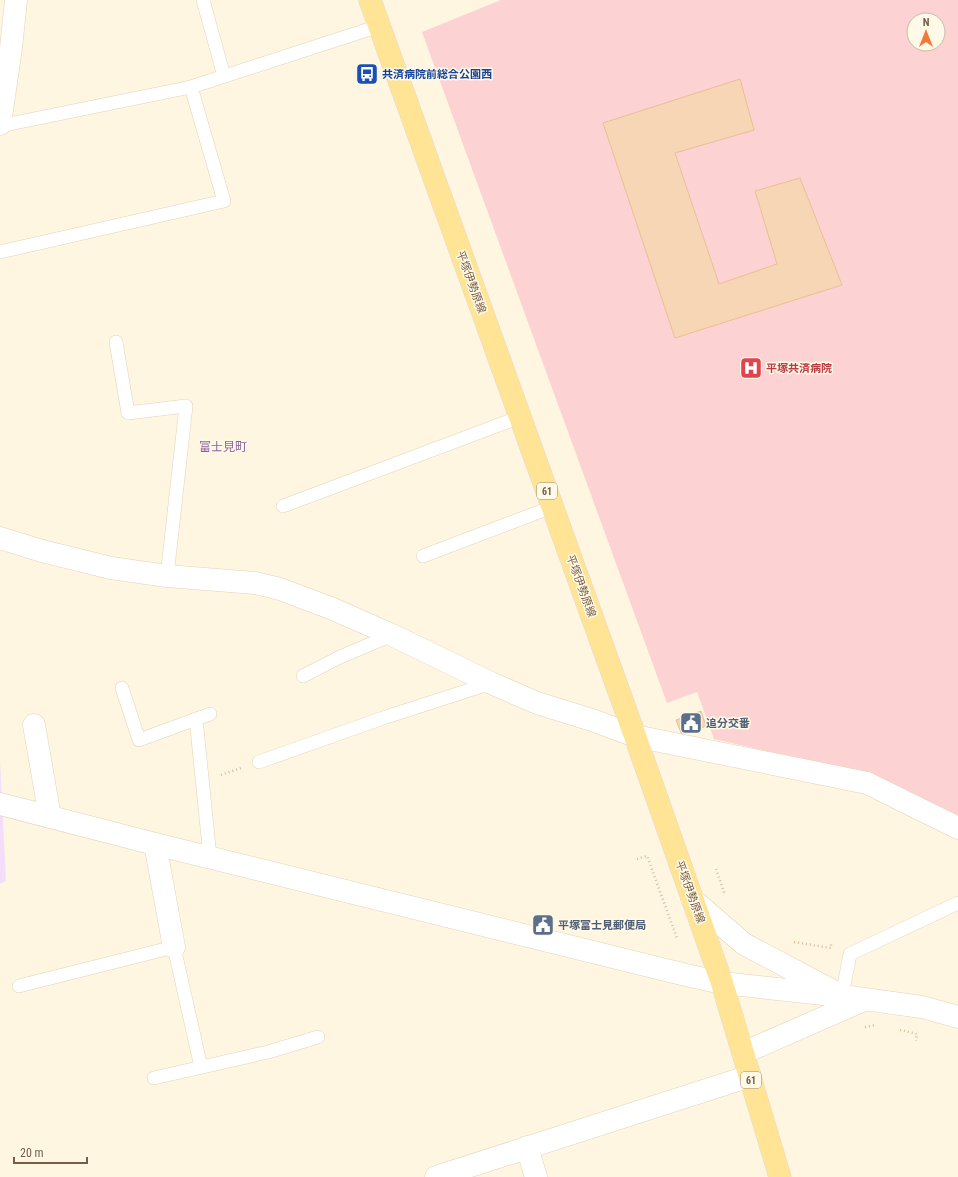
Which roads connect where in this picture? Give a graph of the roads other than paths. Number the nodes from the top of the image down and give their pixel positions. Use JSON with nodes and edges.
{"nodes":[{"id":1,"x":16,"y":0,"type":"edge"},
{"id":2,"x":203,"y":0,"type":"edge"},
{"id":3,"x":370,"y":0,"type":"edge"},
{"id":4,"x":379,"y":26,"type":"junction"},
{"id":5,"x":224,"y":76,"type":"junction"},
{"id":6,"x":191,"y":87,"type":"junction"},
{"id":7,"x":0,"y":125,"type":"edge"},
{"id":8,"x":0,"y":252,"type":"edge"},
{"id":9,"x":116,"y":342,"type":"dead end"},
{"id":10,"x":520,"y":417,"type":"junction"},
{"id":11,"x":283,"y":506,"type":"dead end"},
{"id":12,"x":552,"y":506,"type":"junction"},
{"id":13,"x":0,"y":538,"type":"edge"},
{"id":14,"x":423,"y":556,"type":"dead end"},
{"id":15,"x":167,"y":576,"type":"junction"},
{"id":16,"x":392,"y":634,"type":"junction"},
{"id":17,"x":303,"y":676,"type":"dead end"},
{"id":18,"x":491,"y":683,"type":"junction"},
{"id":19,"x":122,"y":688,"type":"dead end"},
{"id":20,"x":210,"y":714,"type":"dead end"},
{"id":21,"x":196,"y":719,"type":"junction"},
{"id":22,"x":34,"y":725,"type":"dead end"},
{"id":23,"x":635,"y":736,"type":"junction"},
{"id":24,"x":259,"y":762,"type":"road end"},
{"id":25,"x":0,"y":804,"type":"edge"},
{"id":26,"x":50,"y":817,"type":"junction"},
{"id":27,"x":958,"y":828,"type":"edge"},
{"id":28,"x":155,"y":844,"type":"junction"},
{"id":29,"x":210,"y":858,"type":"junction"},
{"id":30,"x":692,"y":899,"type":"junction"},
{"id":31,"x":958,"y":903,"type":"edge"},
{"id":32,"x":174,"y":947,"type":"junction"},
{"id":33,"x":722,"y":983,"type":"junction"},
{"id":34,"x":19,"y":986,"type":"dead end"},
{"id":35,"x":842,"y":996,"type":"junction"},
{"id":36,"x":864,"y":1000,"type":"junction"},
{"id":37,"x":958,"y":1017,"type":"edge"},
{"id":38,"x":318,"y":1037,"type":"dead end"},
{"id":39,"x":743,"y":1053,"type":"junction"},
{"id":40,"x":201,"y":1067,"type":"junction"},
{"id":41,"x":750,"y":1076,"type":"junction"},
{"id":42,"x":154,"y":1078,"type":"dead end"},
{"id":43,"x":527,"y":1147,"type":"junction"},
{"id":44,"x":436,"y":1177,"type":"edge"},
{"id":45,"x":536,"y":1177,"type":"edge"},
{"id":46,"x":780,"y":1177,"type":"edge"}],
"edges":[{"from":1,"to":7,"type":"street"},
{"from":2,"to":5,"type":"lane"},
{"from":3,"to":4,"type":"main road","name":"平塚伊勢原線","number":"61"},
{"from":4,"to":5,"type":"lane"},
{"from":4,"to":10,"type":"main road","name":"平塚伊勢原線","number":"61"},
{"from":5,"to":6,"type":"lane"},
{"from":6,"to":7,"type":"lane"},
{"from":6,"to":8,"type":"lane"},
{"from":9,"to":15,"type":"lane"},
{"from":10,"to":11,"type":"lane"},
{"from":10,"to":12,"type":"main road","name":"平塚伊勢原線","number":"61"},
{"from":12,"to":14,"type":"lane"},
{"from":12,"to":23,"type":"main road","name":"平塚伊勢原線","number":"61"},
{"from":13,"to":15,"type":"street"},
{"from":15,"to":16,"type":"street"},
{"from":16,"to":17,"type":"lane"},
{"from":16,"to":18,"type":"street"},
{"from":18,"to":23,"type":"street"},
{"from":18,"to":24,"type":"lane"},
{"from":19,"to":21,"type":"lane"},
{"from":20,"to":21,"type":"lane"},
{"from":21,"to":29,"type":"lane"},
{"from":22,"to":26,"type":"street"},
{"from":23,"to":27,"type":"street"},
{"from":23,"to":30,"type":"main road","name":"平塚伊勢原線","number":"61"},
{"from":25,"to":26,"type":"street"},
{"from":26,"to":28,"type":"street"},
{"from":28,"to":29,"type":"street"},
{"from":28,"to":32,"type":"street"},
{"from":29,"to":33,"type":"street"},
{"from":30,"to":33,"type":"main road","name":"平塚伊勢原線","number":"61"},
{"from":30,"to":35,"type":"street"},
{"from":31,"to":35,"type":"lane"},
{"from":32,"to":34,"type":"lane"},
{"from":32,"to":40,"type":"lane"},
{"from":33,"to":35,"type":"street"},
{"from":33,"to":39,"type":"main road","name":"平塚伊勢原線","number":"61"},
{"from":35,"to":36,"type":"street"},
{"from":36,"to":37,"type":"street"},
{"from":36,"to":39,"type":"street"},
{"from":38,"to":40,"type":"lane"},
{"from":39,"to":41,"type":"main road","name":"平塚伊勢原線","number":"61"},
{"from":40,"to":42,"type":"lane"},
{"from":41,"to":43,"type":"street"},
{"from":41,"to":46,"type":"main road","name":"平塚伊勢原線","number":"61"},
{"from":43,"to":44,"type":"street"},
{"from":43,"to":45,"type":"street"}]}
